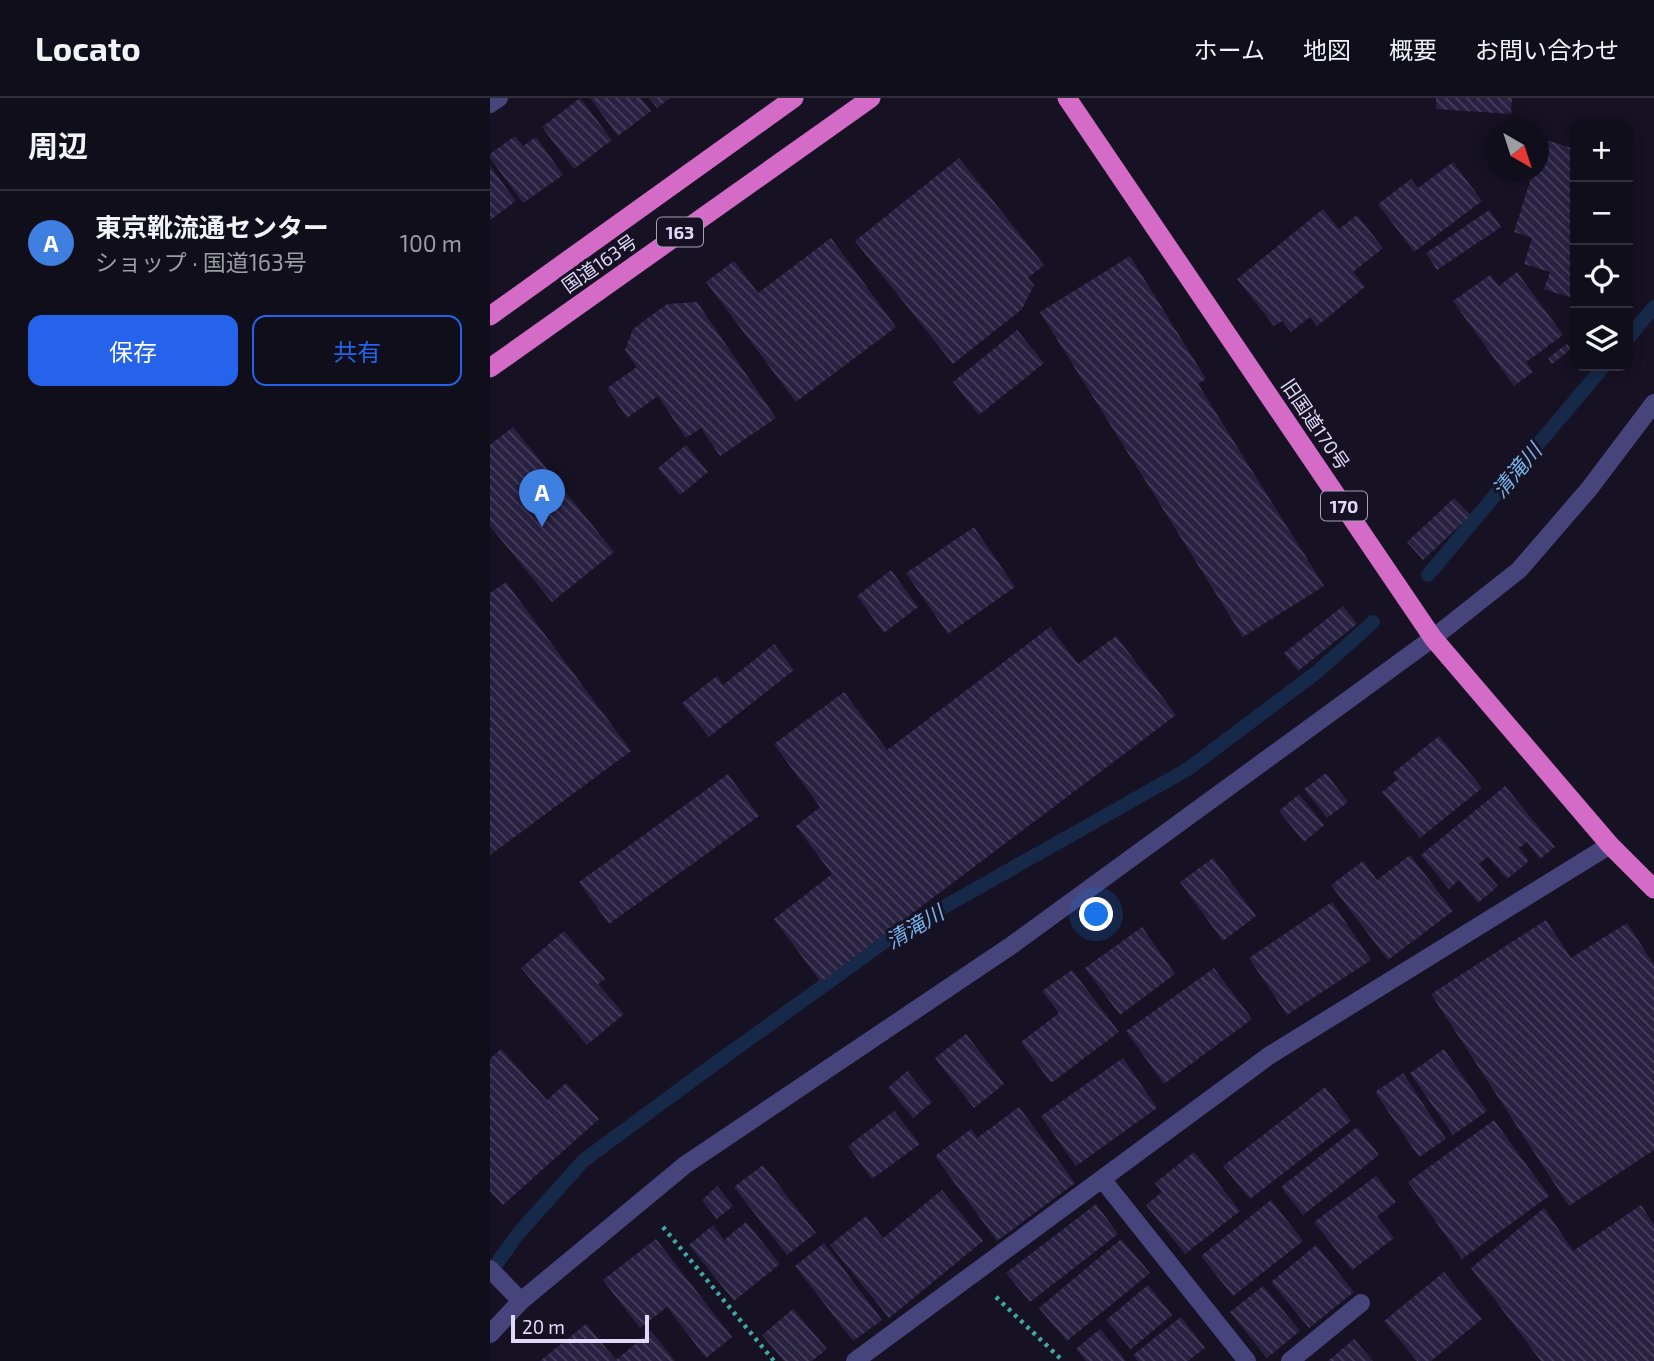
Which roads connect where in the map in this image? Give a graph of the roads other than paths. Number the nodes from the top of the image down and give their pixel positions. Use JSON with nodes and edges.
{"nodes":[{"id":1,"x":499,"y":98,"type":"edge"},
{"id":2,"x":794,"y":98,"type":"edge"},
{"id":3,"x":871,"y":98,"type":"edge"},
{"id":4,"x":1067,"y":98,"type":"edge"},
{"id":5,"x":490,"y":104,"type":"edge"},
{"id":6,"x":490,"y":316,"type":"edge"},
{"id":7,"x":490,"y":368,"type":"edge"},
{"id":8,"x":1654,"y":402,"type":"edge"},
{"id":9,"x":1433,"y":638,"type":"junction"},
{"id":10,"x":1610,"y":845,"type":"junction"},
{"id":11,"x":1654,"y":889,"type":"edge"},
{"id":12,"x":1102,"y":1179,"type":"junction"},
{"id":13,"x":490,"y":1269,"type":"edge"},
{"id":14,"x":517,"y":1297,"type":"junction"},
{"id":15,"x":1361,"y":1303,"type":"dead end"},
{"id":16,"x":490,"y":1334,"type":"edge"},
{"id":17,"x":855,"y":1361,"type":"edge"},
{"id":18,"x":1247,"y":1361,"type":"edge"},
{"id":19,"x":1290,"y":1361,"type":"edge"}],
"edges":[{"from":1,"to":5,"type":"street"},
{"from":2,"to":6,"type":"highway","name":"国道163号","number":"163"},
{"from":3,"to":7,"type":"highway","name":"国道163号","number":"163"},
{"from":4,"to":9,"type":"highway","name":"旧国道170号","number":"170"},
{"from":8,"to":9,"type":"street"},
{"from":9,"to":10,"type":"highway","name":"旧国道170号","number":"170"},
{"from":9,"to":14,"type":"street"},
{"from":10,"to":11,"type":"highway","name":"旧国道170号","number":"170"},
{"from":10,"to":12,"type":"street"},
{"from":12,"to":17,"type":"street"},
{"from":12,"to":18,"type":"street"},
{"from":13,"to":14,"type":"street"},
{"from":14,"to":16,"type":"street"},
{"from":15,"to":19,"type":"street"}]}
